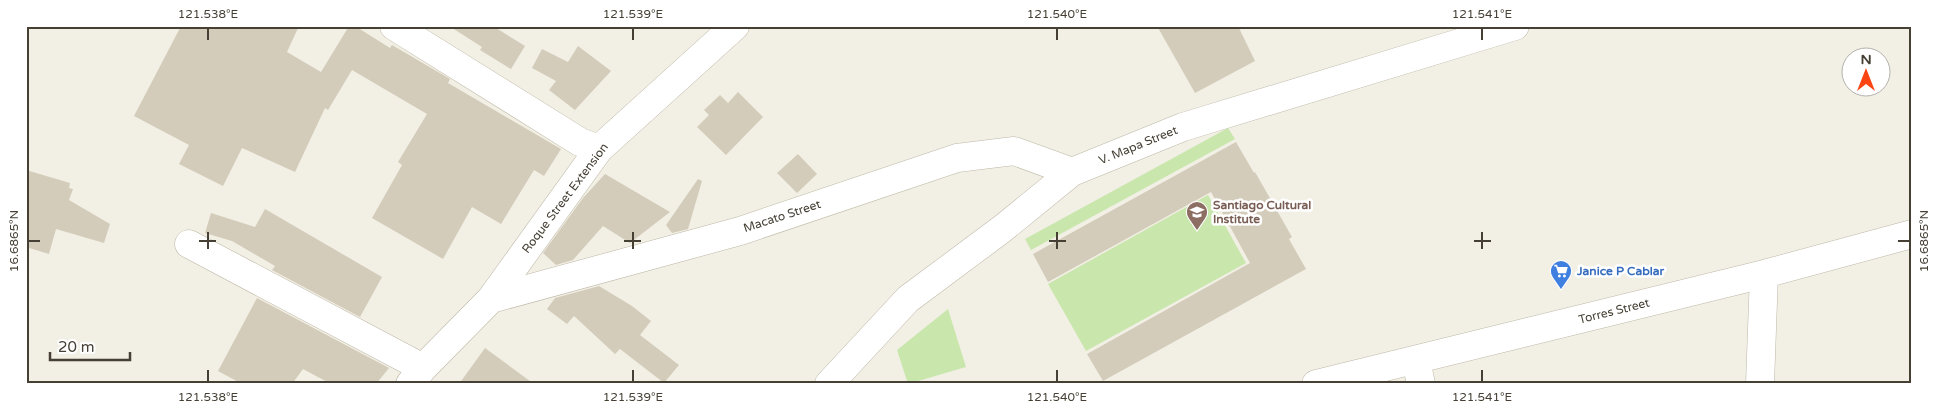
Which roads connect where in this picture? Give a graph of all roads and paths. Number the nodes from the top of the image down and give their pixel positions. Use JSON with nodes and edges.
{"nodes":[{"id":1,"x":394,"y":26,"type":"edge"},
{"id":2,"x":735,"y":26,"type":"edge"},
{"id":3,"x":1515,"y":26,"type":"edge"},
{"id":4,"x":599,"y":149,"type":"junction"},
{"id":5,"x":1072,"y":172,"type":"junction"},
{"id":6,"x":1912,"y":234,"type":"edge"},
{"id":7,"x":188,"y":244,"type":"dead end"},
{"id":8,"x":1764,"y":274,"type":"junction"},
{"id":9,"x":491,"y":299,"type":"junction"},
{"id":10,"x":1418,"y":372,"type":"edge"},
{"id":11,"x":417,"y":376,"type":"edge"},
{"id":12,"x":829,"y":384,"type":"edge"},
{"id":13,"x":1316,"y":384,"type":"edge"},
{"id":14,"x":1760,"y":384,"type":"edge"}],
"edges":[{"from":1,"to":4,"type":"street"},
{"from":2,"to":4,"type":"street","name":"Roque Street Extension"},
{"from":3,"to":5,"type":"street","name":"V. Mapa Street"},
{"from":4,"to":9,"type":"street","name":"Roque Street Extension"},
{"from":5,"to":9,"type":"street","name":"Macato Street"},
{"from":5,"to":12,"type":"street","name":"V. Mapa Street"},
{"from":6,"to":8,"type":"street","name":"Torres Street"},
{"from":7,"to":11,"type":"street"},
{"from":8,"to":10,"type":"street","name":"Torres Street"},
{"from":8,"to":14,"type":"street"},
{"from":9,"to":11,"type":"street","name":"Roque Street Extension"},
{"from":10,"to":13,"type":"street","name":"Torres Street"}]}
